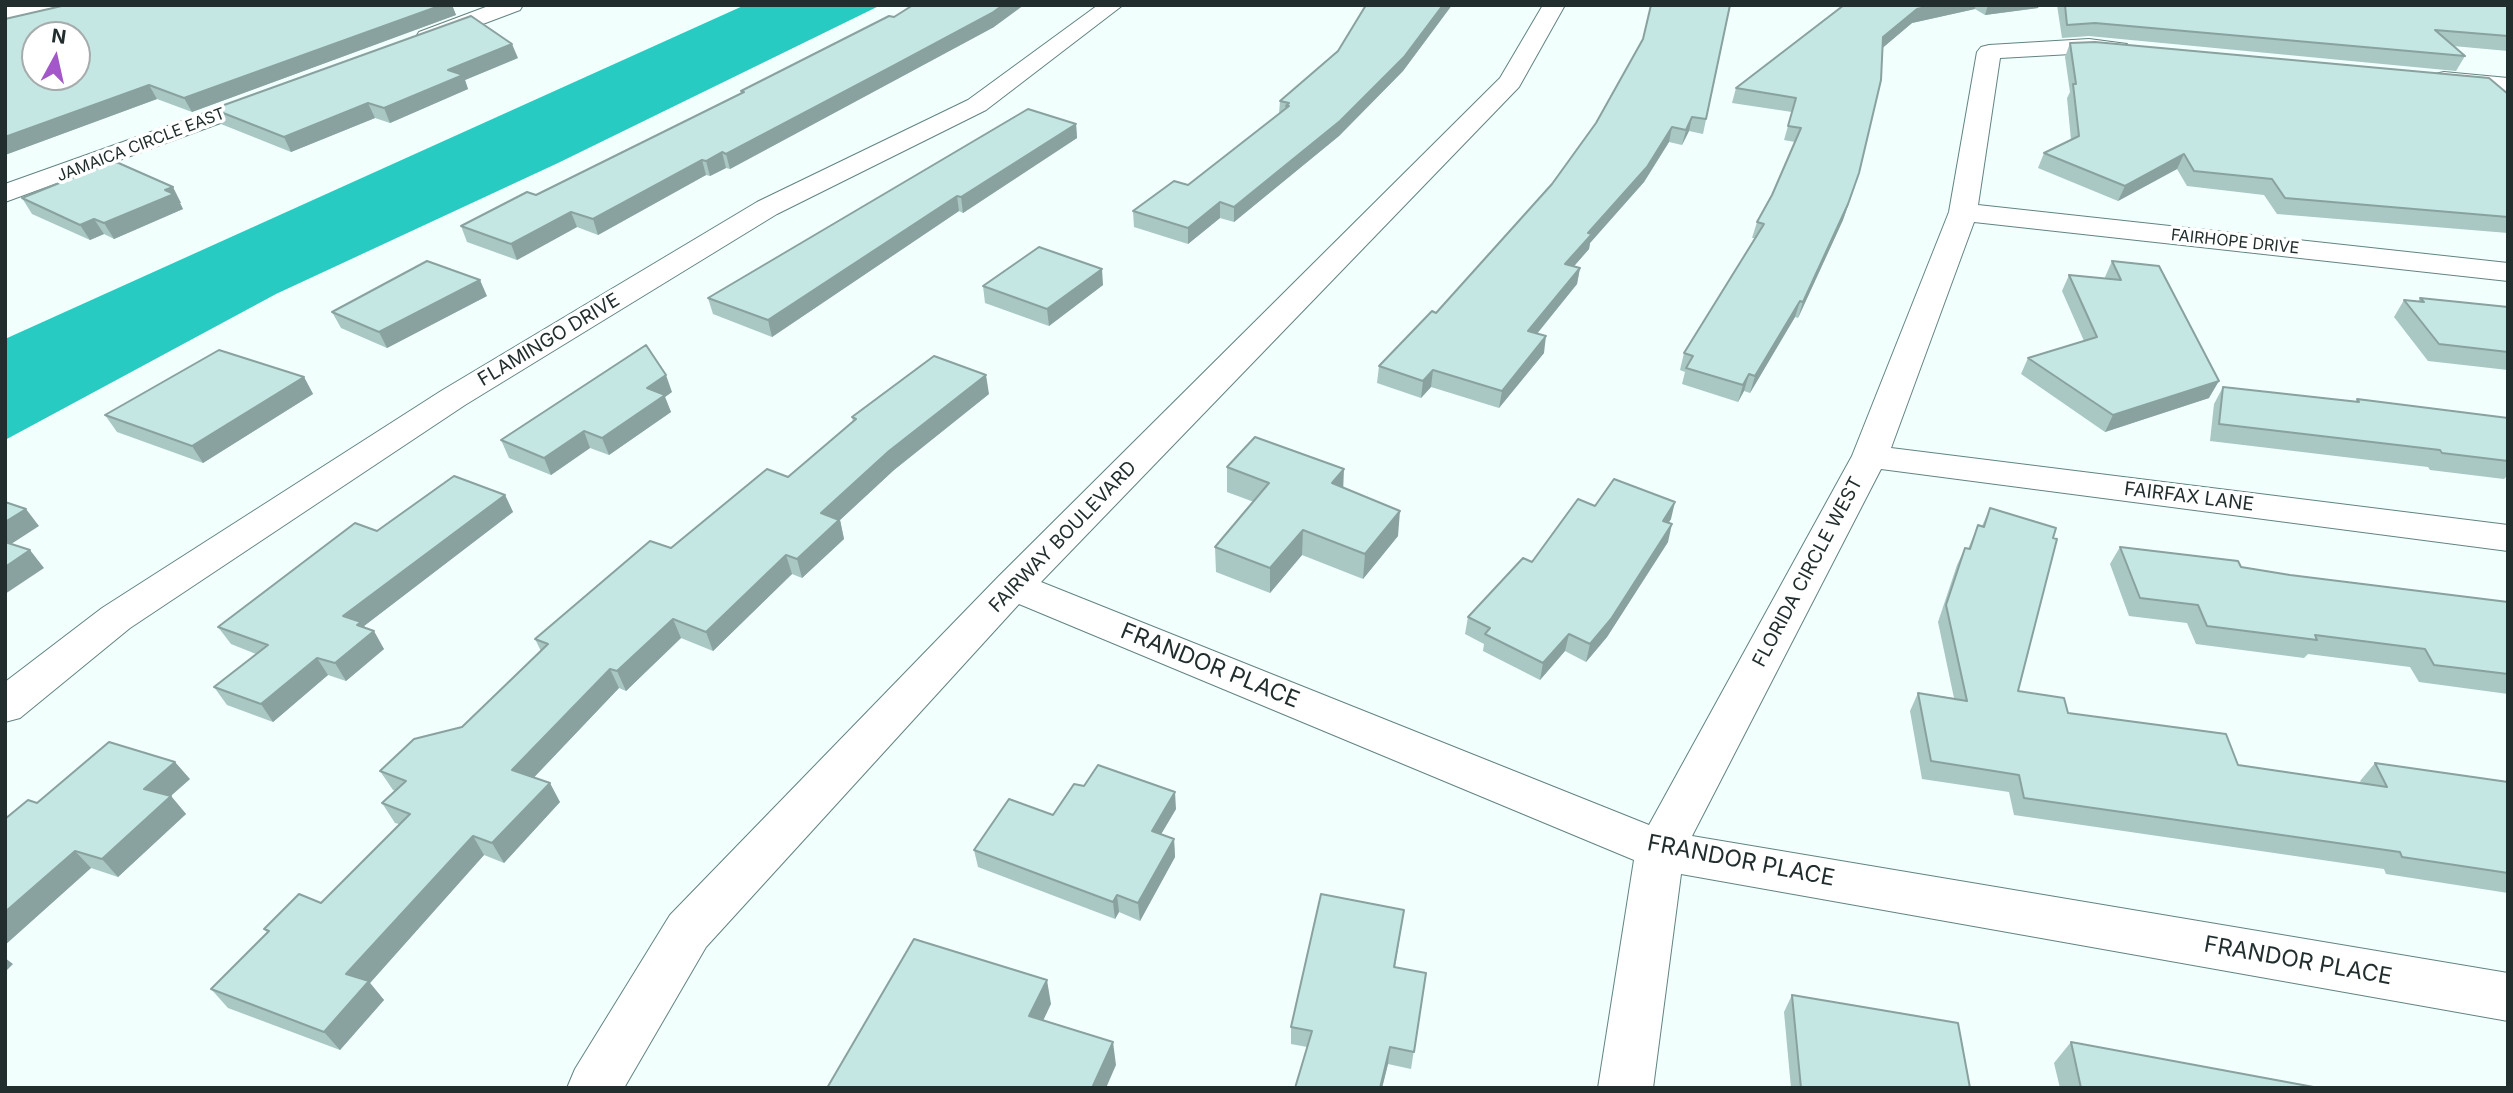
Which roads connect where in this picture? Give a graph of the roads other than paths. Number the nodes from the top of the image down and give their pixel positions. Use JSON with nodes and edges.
{"nodes":[{"id":1,"x":43,"y":5,"type":"edge"},
{"id":2,"x":512,"y":5,"type":"edge"},
{"id":3,"x":1112,"y":5,"type":"edge"},
{"id":4,"x":1554,"y":5,"type":"edge"},
{"id":5,"x":5,"y":13,"type":"edge"},
{"id":6,"x":408,"y":44,"type":"edge"},
{"id":7,"x":2143,"y":51,"type":"edge"},
{"id":8,"x":2427,"y":78,"type":"edge"},
{"id":9,"x":2508,"y":85,"type":"edge"},
{"id":10,"x":291,"y":89,"type":"edge"},
{"id":11,"x":5,"y":194,"type":"edge"},
{"id":12,"x":1963,"y":212,"type":"junction"},
{"id":13,"x":2508,"y":272,"type":"edge"},
{"id":14,"x":1870,"y":456,"type":"junction"},
{"id":15,"x":2508,"y":538,"type":"edge"},
{"id":16,"x":1013,"y":586,"type":"junction"},
{"id":17,"x":5,"y":706,"type":"edge"},
{"id":18,"x":1660,"y":850,"type":"junction"},
{"id":19,"x":2508,"y":997,"type":"edge"},
{"id":20,"x":594,"y":1088,"type":"edge"},
{"id":21,"x":1625,"y":1088,"type":"edge"}],
"edges":[{"from":1,"to":5,"type":"street"},
{"from":2,"to":6,"type":"street"},
{"from":3,"to":17,"type":"street","name":"FLAMINGO DRIVE"},
{"from":4,"to":16,"type":"street","name":"FAIRWAY BOULEVARD"},
{"from":7,"to":12,"type":"street","name":"FLORIDA CIRCLE WEST"},
{"from":8,"to":9,"type":"street"},
{"from":10,"to":11,"type":"street","name":"JAMAICA CIRCLE EAST"},
{"from":12,"to":13,"type":"street","name":"FAIRHOPE DRIVE"},
{"from":12,"to":14,"type":"street","name":"FLORIDA CIRCLE WEST"},
{"from":14,"to":15,"type":"street","name":"FAIRFAX LANE"},
{"from":14,"to":18,"type":"street","name":"FLORIDA CIRCLE WEST"},
{"from":16,"to":18,"type":"street","name":"FRANDOR PLACE"},
{"from":16,"to":20,"type":"street","name":"FAIRWAY BOULEVARD"},
{"from":18,"to":19,"type":"street","name":"FRANDOR PLACE"},
{"from":18,"to":21,"type":"street","name":"FLORIDA CIRCLE WEST"}]}
